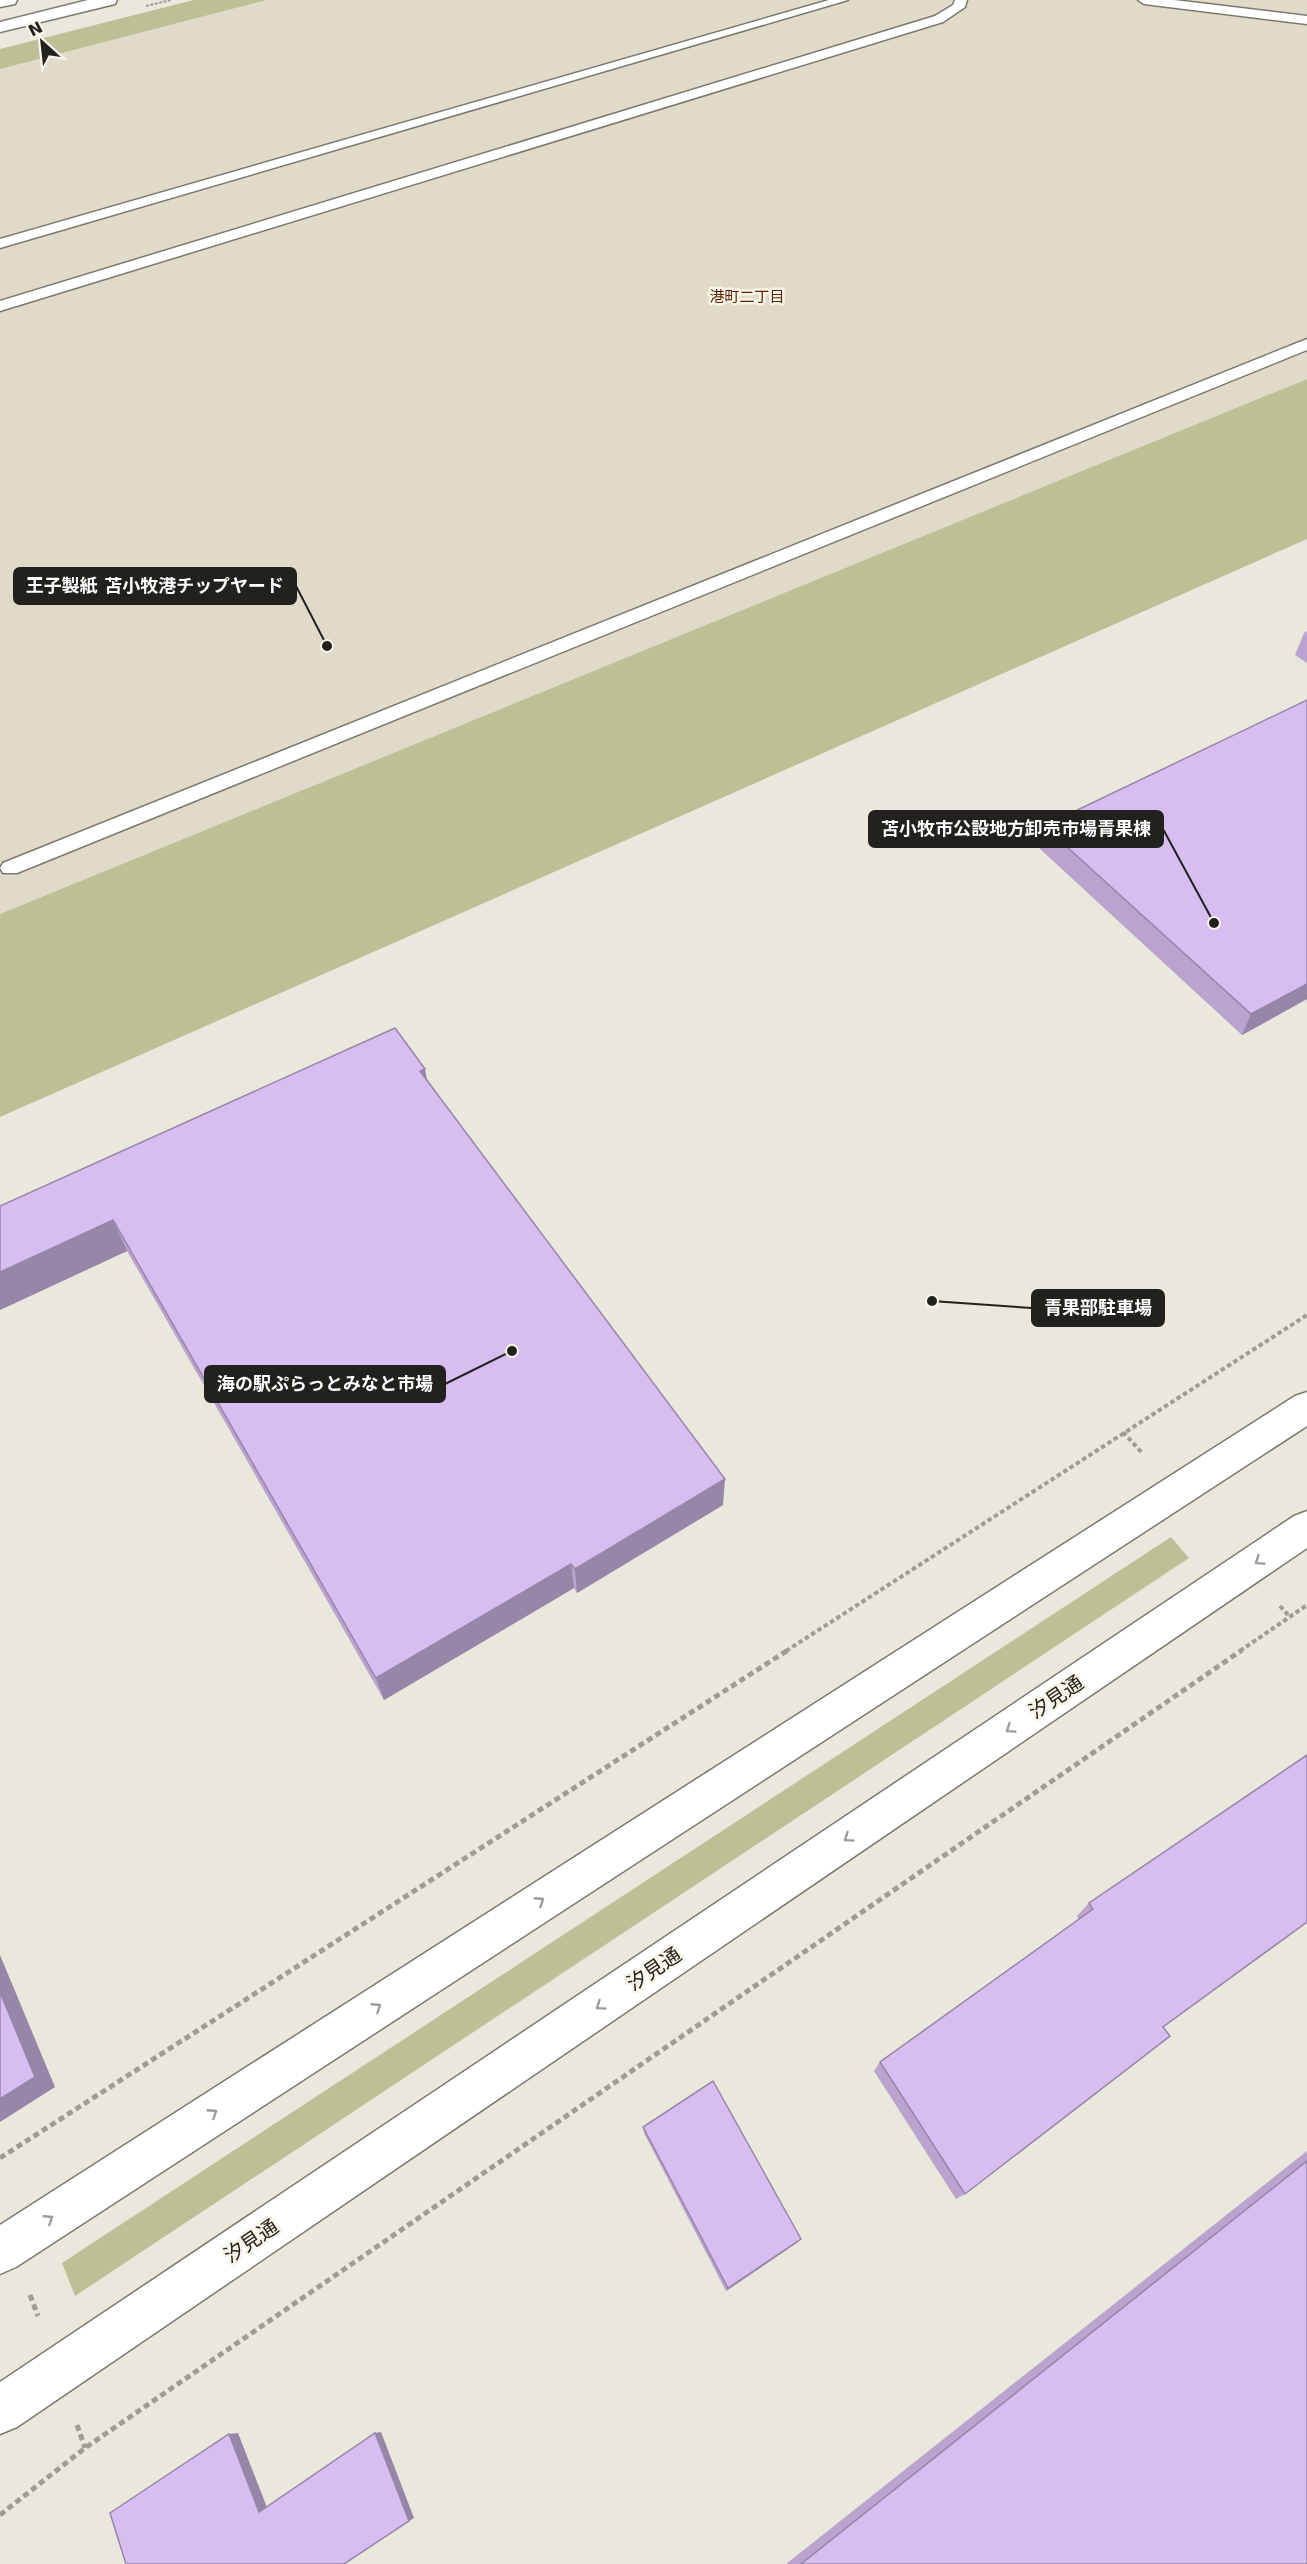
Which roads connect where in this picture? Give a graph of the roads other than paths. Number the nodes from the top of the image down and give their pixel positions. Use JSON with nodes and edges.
{"nodes":[{"id":1,"x":9,"y":0,"type":"edge"},
{"id":2,"x":109,"y":0,"type":"edge"},
{"id":3,"x":842,"y":0,"type":"edge"},
{"id":4,"x":960,"y":0,"type":"edge"},
{"id":5,"x":1144,"y":0,"type":"edge"},
{"id":6,"x":0,"y":2,"type":"edge"},
{"id":7,"x":1307,"y":20,"type":"edge"},
{"id":8,"x":0,"y":27,"type":"edge"},
{"id":9,"x":0,"y":244,"type":"edge"},
{"id":10,"x":0,"y":306,"type":"edge"},
{"id":11,"x":1307,"y":344,"type":"edge"},
{"id":12,"x":10,"y":868,"type":"dead end"},
{"id":13,"x":1305,"y":1412,"type":"edge"},
{"id":14,"x":1307,"y":1528,"type":"edge"},
{"id":15,"x":0,"y":2251,"type":"edge"},
{"id":16,"x":0,"y":2410,"type":"edge"}],
"edges":[{"from":1,"to":6,"type":"street"},
{"from":2,"to":8,"type":"street"},
{"from":3,"to":9,"type":"lane"},
{"from":4,"to":10,"type":"lane"},
{"from":5,"to":7,"type":"lane"},
{"from":11,"to":12,"type":"lane"},
{"from":15,"to":13,"type":"street","one_way":true},
{"from":14,"to":16,"type":"street","name":"汐見通","one_way":true}]}
